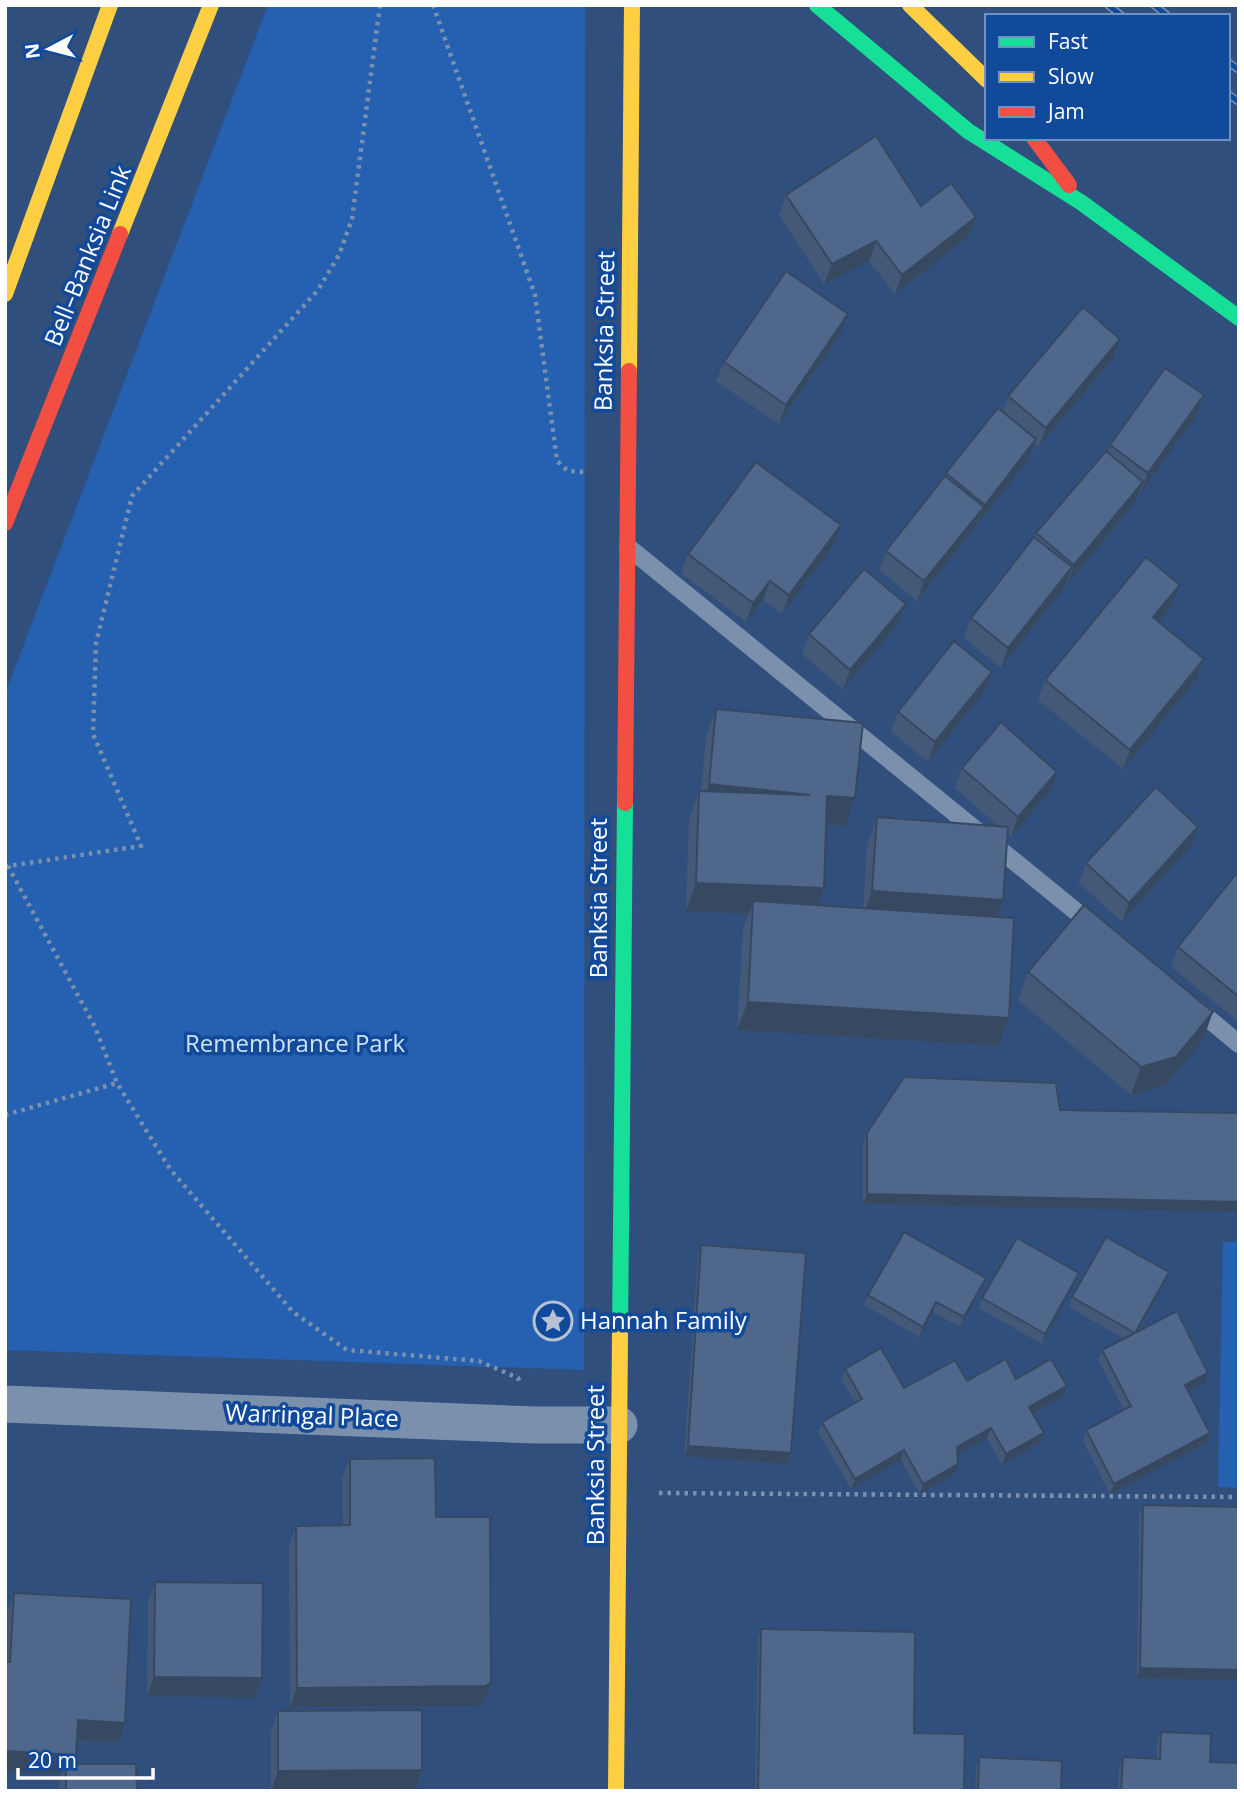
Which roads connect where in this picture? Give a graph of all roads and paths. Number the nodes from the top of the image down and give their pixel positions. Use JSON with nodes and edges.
{"nodes":[{"id":1,"x":110,"y":5,"type":"edge"},
{"id":2,"x":211,"y":5,"type":"edge"},
{"id":3,"x":380,"y":5,"type":"edge"},
{"id":4,"x":433,"y":5,"type":"edge"},
{"id":5,"x":632,"y":5,"type":"edge"},
{"id":6,"x":817,"y":5,"type":"edge"},
{"id":7,"x":910,"y":5,"type":"edge"},
{"id":8,"x":985,"y":78,"type":"edge"},
{"id":9,"x":1035,"y":140,"type":"edge"},
{"id":10,"x":1082,"y":204,"type":"junction"},
{"id":11,"x":5,"y":295,"type":"edge"},
{"id":12,"x":1239,"y":318,"type":"edge"},
{"id":13,"x":626,"y":474,"type":"junction"},
{"id":14,"x":5,"y":523,"type":"edge"},
{"id":15,"x":625,"y":544,"type":"junction"},
{"id":16,"x":1110,"y":939,"type":"edge"},
{"id":17,"x":1174,"y":991,"type":"edge"},
{"id":18,"x":1239,"y":1044,"type":"edge"},
{"id":19,"x":117,"y":1083,"type":"junction"},
{"id":20,"x":5,"y":1115,"type":"edge"},
{"id":21,"x":5,"y":1404,"type":"edge"},
{"id":22,"x":619,"y":1425,"type":"junction"},
{"id":23,"x":535,"y":1426,"type":"junction"},
{"id":24,"x":619,"y":1493,"type":"junction"},
{"id":25,"x":1239,"y":1497,"type":"edge"},
{"id":26,"x":616,"y":1791,"type":"edge"}],
"edges":[{"from":1,"to":11,"type":"main road"},
{"from":2,"to":14,"type":"main road","name":"Bell–Banksia Link"},
{"from":3,"to":19,"type":"path"},
{"from":4,"to":13,"type":"path"},
{"from":5,"to":13,"type":"main road","name":"Banksia Street"},
{"from":6,"to":10,"type":"main road"},
{"from":7,"to":8,"type":"main road"},
{"from":9,"to":10,"type":"main road"},
{"from":10,"to":12,"type":"main road"},
{"from":13,"to":15,"type":"main road","name":"Banksia Street"},
{"from":15,"to":16,"type":"lane"},
{"from":15,"to":22,"type":"main road","name":"Banksia Street"},
{"from":17,"to":18,"type":"lane"},
{"from":19,"to":20,"type":"path"},
{"from":19,"to":23,"type":"path"},
{"from":21,"to":23,"type":"street","name":"Warringal Place"},
{"from":22,"to":23,"type":"street","name":"Warringal Place"},
{"from":22,"to":24,"type":"main road","name":"Banksia Street"},
{"from":24,"to":25,"type":"path"},
{"from":24,"to":26,"type":"main road","name":"Banksia Street"}]}
